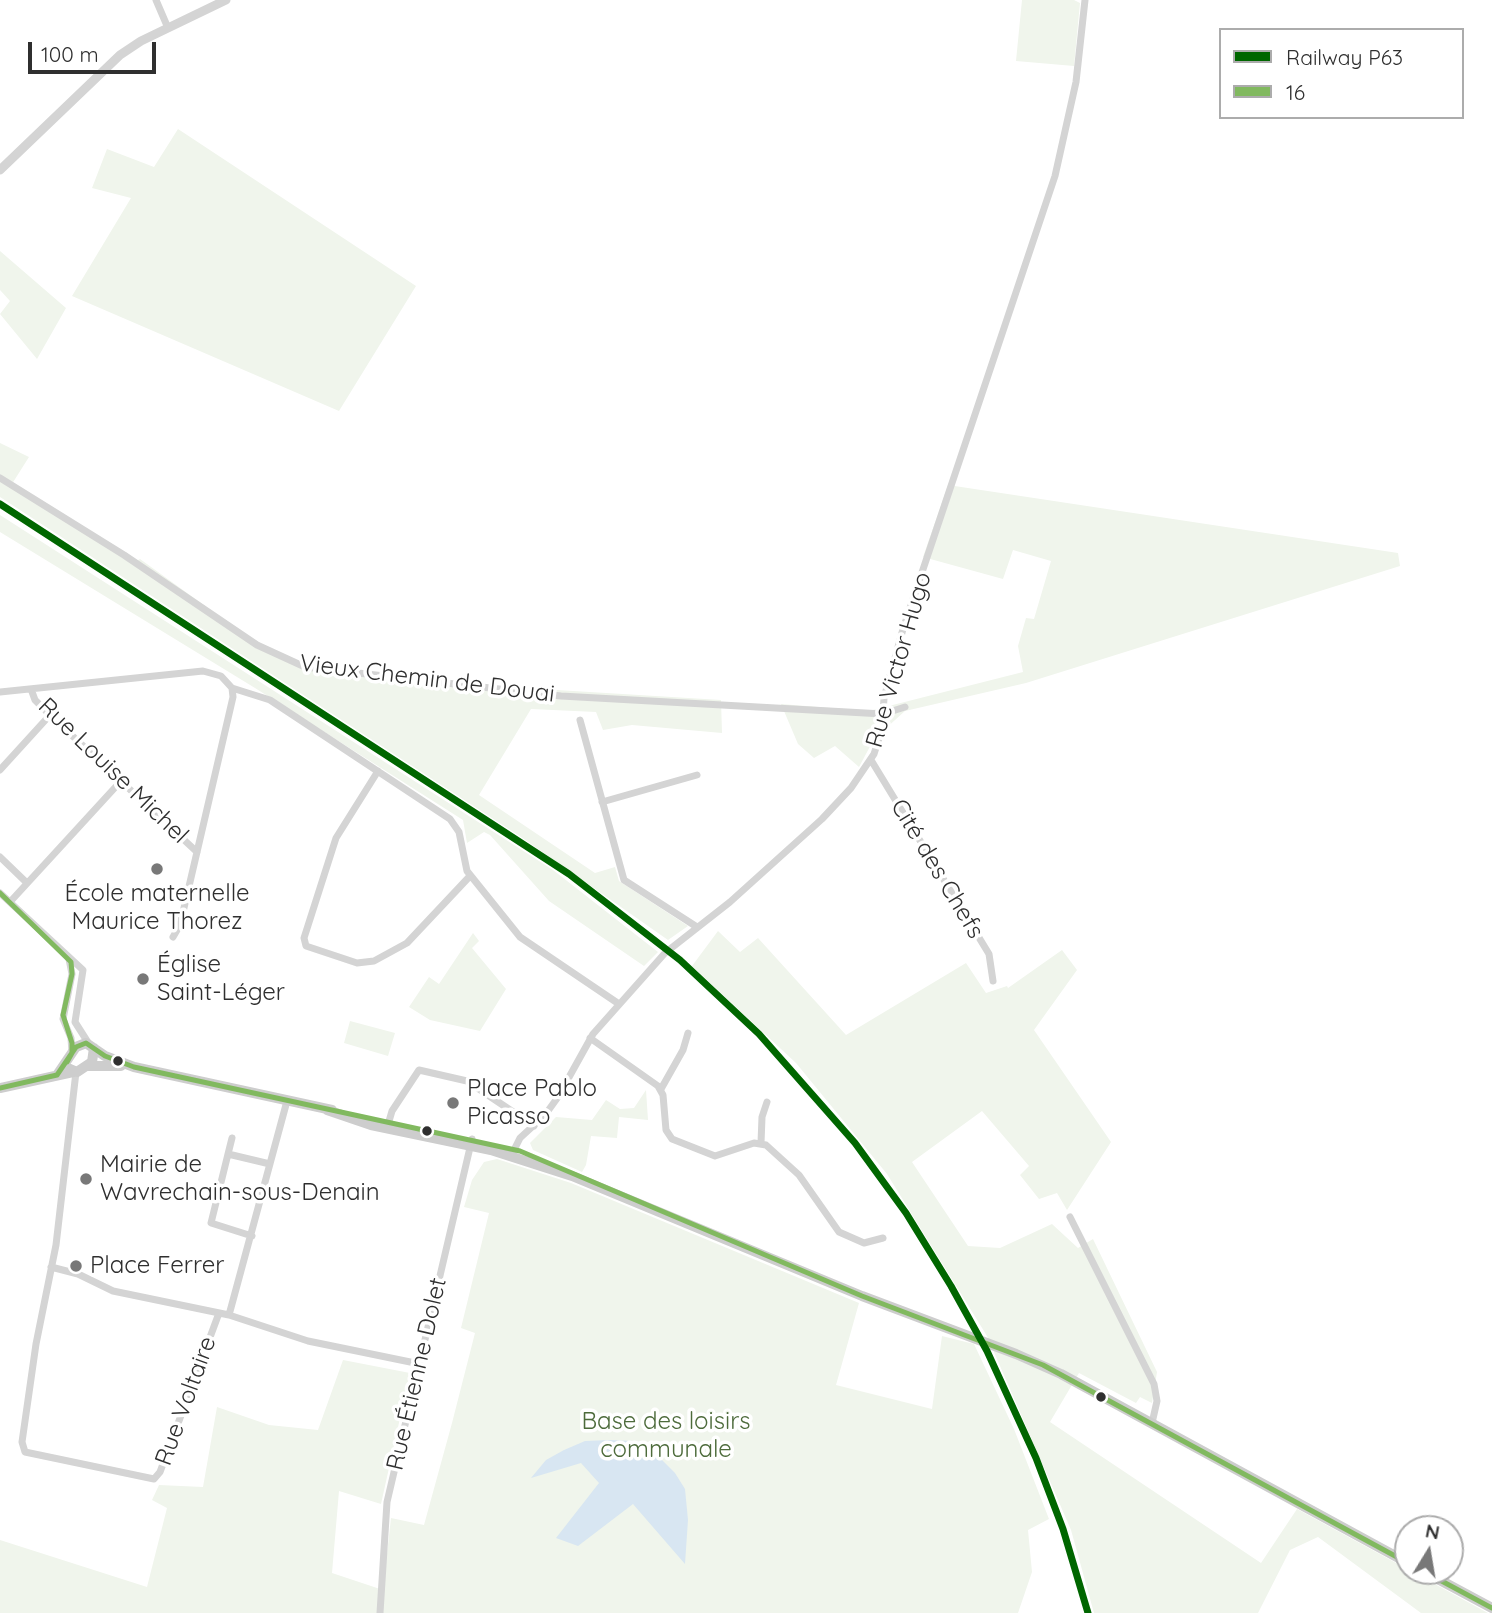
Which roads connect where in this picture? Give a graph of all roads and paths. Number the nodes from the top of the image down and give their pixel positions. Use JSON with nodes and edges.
{"nodes":[{"id":1,"x":156,"y":0,"type":"edge"},
{"id":2,"x":226,"y":0,"type":"edge"},
{"id":3,"x":1085,"y":0,"type":"edge"},
{"id":4,"x":168,"y":28,"type":"junction"},
{"id":5,"x":19,"y":150,"type":"junction"},
{"id":6,"x":0,"y":164,"type":"edge"},
{"id":7,"x":0,"y":170,"type":"edge"},
{"id":8,"x":0,"y":478,"type":"edge"},
{"id":9,"x":232,"y":688,"type":"junction"},
{"id":10,"x":31,"y":689,"type":"junction"},
{"id":11,"x":0,"y":692,"type":"edge"},
{"id":12,"x":905,"y":707,"type":"dead end"},
{"id":13,"x":883,"y":714,"type":"junction"},
{"id":14,"x":50,"y":715,"type":"junction"},
{"id":15,"x":580,"y":720,"type":"dead end"},
{"id":16,"x":871,"y":760,"type":"junction"},
{"id":17,"x":0,"y":770,"type":"edge"},
{"id":18,"x":378,"y":771,"type":"junction"},
{"id":19,"x":696,"y":775,"type":"dead end"},
{"id":20,"x":121,"y":781,"type":"junction"},
{"id":21,"x":602,"y":802,"type":"junction"},
{"id":22,"x":197,"y":852,"type":"junction"},
{"id":23,"x":0,"y":857,"type":"edge"},
{"id":24,"x":470,"y":876,"type":"junction"},
{"id":25,"x":27,"y":883,"type":"junction"},
{"id":26,"x":0,"y":893,"type":"edge"},
{"id":27,"x":10,"y":902,"type":"junction"},
{"id":28,"x":697,"y":927,"type":"junction"},
{"id":29,"x":173,"y":937,"type":"dead end"},
{"id":30,"x":67,"y":956,"type":"junction"},
{"id":31,"x":993,"y":981,"type":"dead end"},
{"id":32,"x":619,"y":1004,"type":"junction"},
{"id":33,"x":688,"y":1033,"type":"dead end"},
{"id":34,"x":590,"y":1038,"type":"junction"},
{"id":35,"x":92,"y":1046,"type":"junction"},
{"id":36,"x":72,"y":1065,"type":"junction"},
{"id":37,"x":86,"y":1066,"type":"junction"},
{"id":38,"x":134,"y":1067,"type":"junction"},
{"id":39,"x":0,"y":1088,"type":"edge"},
{"id":40,"x":661,"y":1089,"type":"junction"},
{"id":41,"x":287,"y":1101,"type":"junction"},
{"id":42,"x":767,"y":1102,"type":"dead end"},
{"id":43,"x":388,"y":1125,"type":"junction"},
{"id":44,"x":534,"y":1126,"type":"junction"},
{"id":45,"x":232,"y":1138,"type":"dead end"},
{"id":46,"x":472,"y":1142,"type":"junction"},
{"id":47,"x":761,"y":1143,"type":"junction"},
{"id":48,"x":513,"y":1153,"type":"junction"},
{"id":49,"x":228,"y":1154,"type":"junction"},
{"id":50,"x":270,"y":1164,"type":"junction"},
{"id":51,"x":1070,"y":1217,"type":"dead end"},
{"id":52,"x":252,"y":1236,"type":"junction"},
{"id":53,"x":883,"y":1238,"type":"dead end"},
{"id":54,"x":51,"y":1267,"type":"junction"},
{"id":55,"x":219,"y":1313,"type":"junction"},
{"id":56,"x":229,"y":1315,"type":"junction"},
{"id":57,"x":420,"y":1364,"type":"junction"},
{"id":58,"x":1152,"y":1423,"type":"junction"},
{"id":59,"x":1394,"y":1555,"type":"edge"},
{"id":60,"x":1449,"y":1585,"type":"edge"},
{"id":61,"x":1492,"y":1608,"type":"edge"},
{"id":62,"x":380,"y":1613,"type":"edge"}],
"edges":[{"from":1,"to":4,"type":"street"},
{"from":2,"to":4,"type":"street"},
{"from":3,"to":13,"type":"street","name":"Rue Victor Hugo"},
{"from":4,"to":5,"type":"street"},
{"from":5,"to":6,"type":"street"},
{"from":5,"to":7,"type":"street"},
{"from":8,"to":13,"type":"street","name":"Vieux Chemin de Douai"},
{"from":9,"to":10,"type":"street"},
{"from":9,"to":18,"type":"street"},
{"from":9,"to":22,"type":"street"},
{"from":10,"to":11,"type":"street"},
{"from":10,"to":14,"type":"street","name":"Rue Louise Michel"},
{"from":12,"to":13,"type":"street","name":"Vieux Chemin de Douai"},
{"from":13,"to":16,"type":"street","name":"Rue Victor Hugo"},
{"from":14,"to":17,"type":"street"},
{"from":14,"to":20,"type":"street","name":"Rue Louise Michel"},
{"from":15,"to":21,"type":"street"},
{"from":16,"to":28,"type":"street","name":"Rue Victor Hugo"},
{"from":16,"to":31,"type":"street","name":"Cité des Chefs"},
{"from":18,"to":24,"type":"street"},
{"from":18,"to":24,"type":"street"},
{"from":19,"to":21,"type":"street"},
{"from":20,"to":22,"type":"street","name":"Rue Louise Michel"},
{"from":20,"to":25,"type":"street"},
{"from":21,"to":28,"type":"street"},
{"from":22,"to":29,"type":"street"},
{"from":23,"to":25,"type":"street"},
{"from":24,"to":32,"type":"street"},
{"from":25,"to":27,"type":"street"},
{"from":26,"to":27,"type":"street"},
{"from":27,"to":30,"type":"street"},
{"from":28,"to":32,"type":"street","name":"Rue Victor Hugo"},
{"from":30,"to":35,"type":"street"},
{"from":30,"to":36,"type":"street"},
{"from":32,"to":34,"type":"street","name":"Rue Victor Hugo"},
{"from":33,"to":40,"type":"street"},
{"from":34,"to":40,"type":"street"},
{"from":34,"to":44,"type":"street","name":"Rue Victor Hugo"},
{"from":35,"to":36,"type":"main road"},
{"from":35,"to":37,"type":"main road"},
{"from":35,"to":38,"type":"main road"},
{"from":36,"to":37,"type":"main road"},
{"from":36,"to":39,"type":"main road"},
{"from":36,"to":54,"type":"street","name":"Rue Voltaire"},
{"from":37,"to":38,"type":"main road"},
{"from":38,"to":41,"type":"main road"},
{"from":40,"to":47,"type":"street"},
{"from":41,"to":43,"type":"main road"},
{"from":41,"to":50,"type":"street"},
{"from":42,"to":47,"type":"street"},
{"from":43,"to":44,"type":"street"},
{"from":43,"to":46,"type":"main road"},
{"from":44,"to":48,"type":"street","name":"Rue Victor Hugo"},
{"from":45,"to":49,"type":"street"},
{"from":46,"to":48,"type":"main road"},
{"from":46,"to":57,"type":"street","name":"Rue Étienne Dolet"},
{"from":47,"to":53,"type":"street"},
{"from":48,"to":58,"type":"main road"},
{"from":49,"to":50,"type":"street"},
{"from":49,"to":52,"type":"street"},
{"from":50,"to":52,"type":"street"},
{"from":51,"to":58,"type":"street"},
{"from":52,"to":56,"type":"street"},
{"from":54,"to":55,"type":"street"},
{"from":54,"to":55,"type":"street","name":"Rue Voltaire"},
{"from":55,"to":56,"type":"street"},
{"from":56,"to":57,"type":"street"},
{"from":57,"to":62,"type":"street","name":"Rue Étienne Dolet"},
{"from":58,"to":59,"type":"main road"},
{"from":60,"to":61,"type":"main road"}]}
